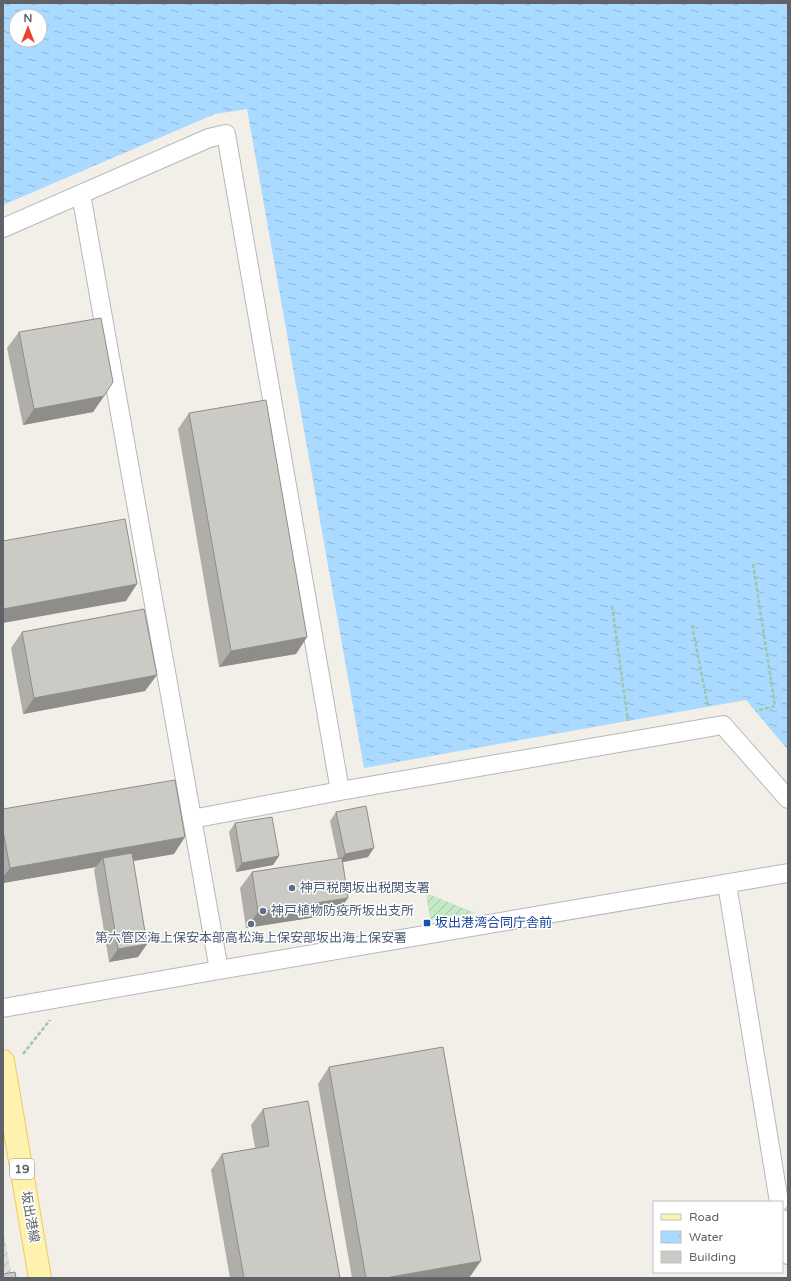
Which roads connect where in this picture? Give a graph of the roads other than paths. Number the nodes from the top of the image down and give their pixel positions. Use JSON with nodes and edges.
{"nodes":[{"id":1,"x":81,"y":194,"type":"junction"},
{"id":2,"x":3,"y":228,"type":"edge"},
{"id":3,"x":340,"y":791,"type":"junction"},
{"id":4,"x":788,"y":799,"type":"edge"},
{"id":5,"x":192,"y":819,"type":"junction"},
{"id":6,"x":788,"y":873,"type":"edge"},
{"id":7,"x":727,"y":884,"type":"junction"},
{"id":8,"x":219,"y":970,"type":"junction"},
{"id":9,"x":3,"y":1008,"type":"edge"},
{"id":10,"x":3,"y":1061,"type":"edge"},
{"id":11,"x":779,"y":1201,"type":"edge"},
{"id":12,"x":783,"y":1225,"type":"edge"},
{"id":13,"x":788,"y":1256,"type":"edge"},
{"id":14,"x":40,"y":1278,"type":"edge"}],
"edges":[{"from":1,"to":2,"type":"street"},
{"from":1,"to":3,"type":"street"},
{"from":1,"to":5,"type":"street"},
{"from":3,"to":4,"type":"street"},
{"from":3,"to":5,"type":"street"},
{"from":5,"to":8,"type":"street"},
{"from":6,"to":7,"type":"street"},
{"from":7,"to":8,"type":"street"},
{"from":7,"to":11,"type":"street"},
{"from":8,"to":9,"type":"street"},
{"from":10,"to":14,"type":"main road","name":"坂出港線","number":"19"},
{"from":12,"to":13,"type":"street"}]}
